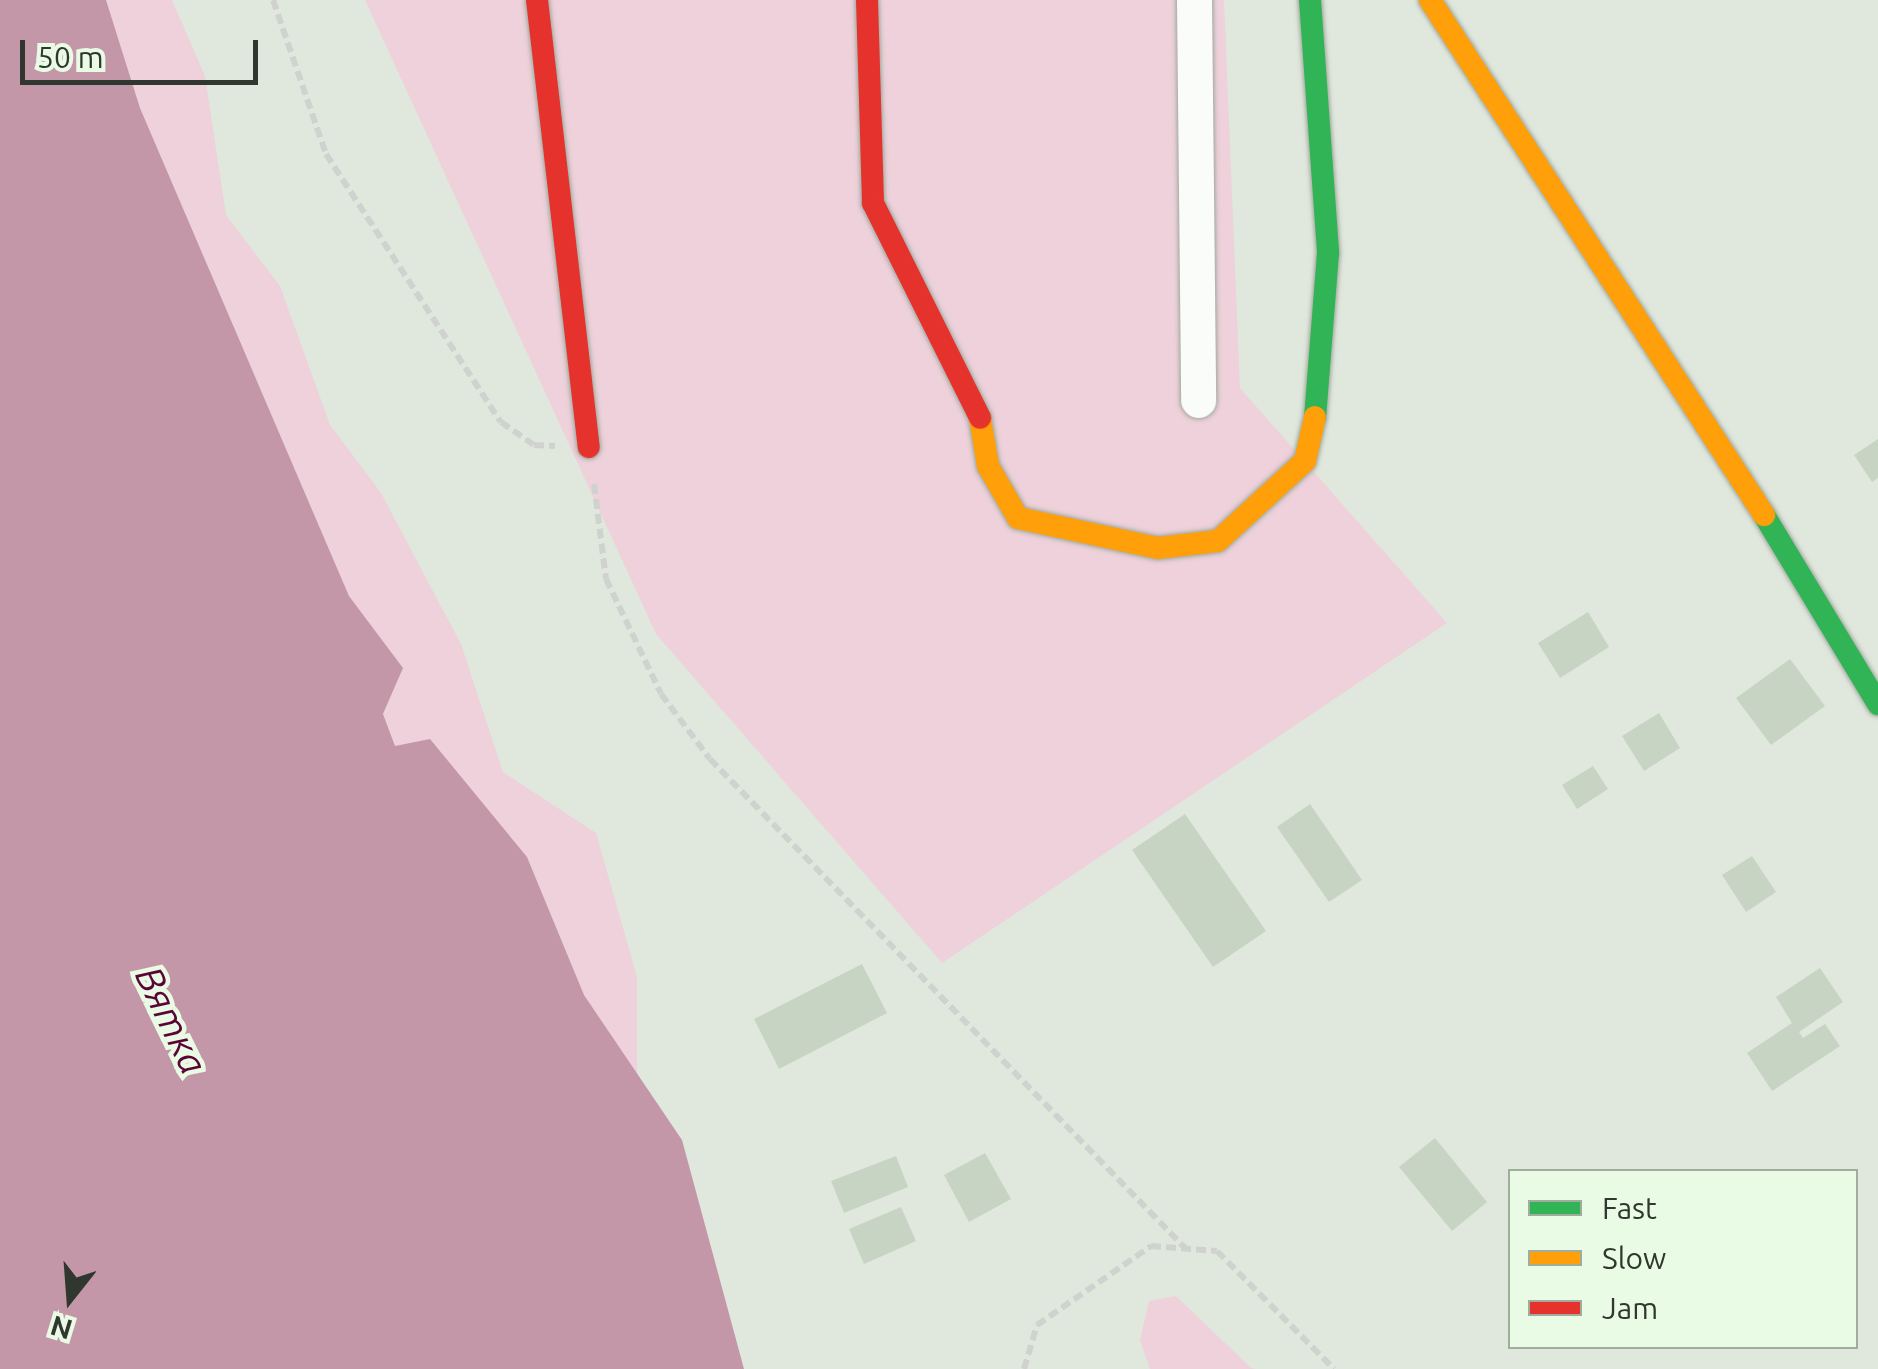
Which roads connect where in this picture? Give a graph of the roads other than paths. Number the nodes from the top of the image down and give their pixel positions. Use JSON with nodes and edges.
{"nodes":[{"id":1,"x":537,"y":0,"type":"edge"},
{"id":2,"x":867,"y":0,"type":"edge"},
{"id":3,"x":1194,"y":0,"type":"edge"},
{"id":4,"x":1310,"y":0,"type":"edge"},
{"id":5,"x":1430,"y":0,"type":"edge"},
{"id":6,"x":1198,"y":400,"type":"dead end"},
{"id":7,"x":589,"y":446,"type":"road end"},
{"id":8,"x":1878,"y":704,"type":"edge"}],
"edges":[{"from":1,"to":7,"type":"street"},
{"from":2,"to":4,"type":"street"},
{"from":3,"to":6,"type":"street"},
{"from":5,"to":8,"type":"street"}]}
